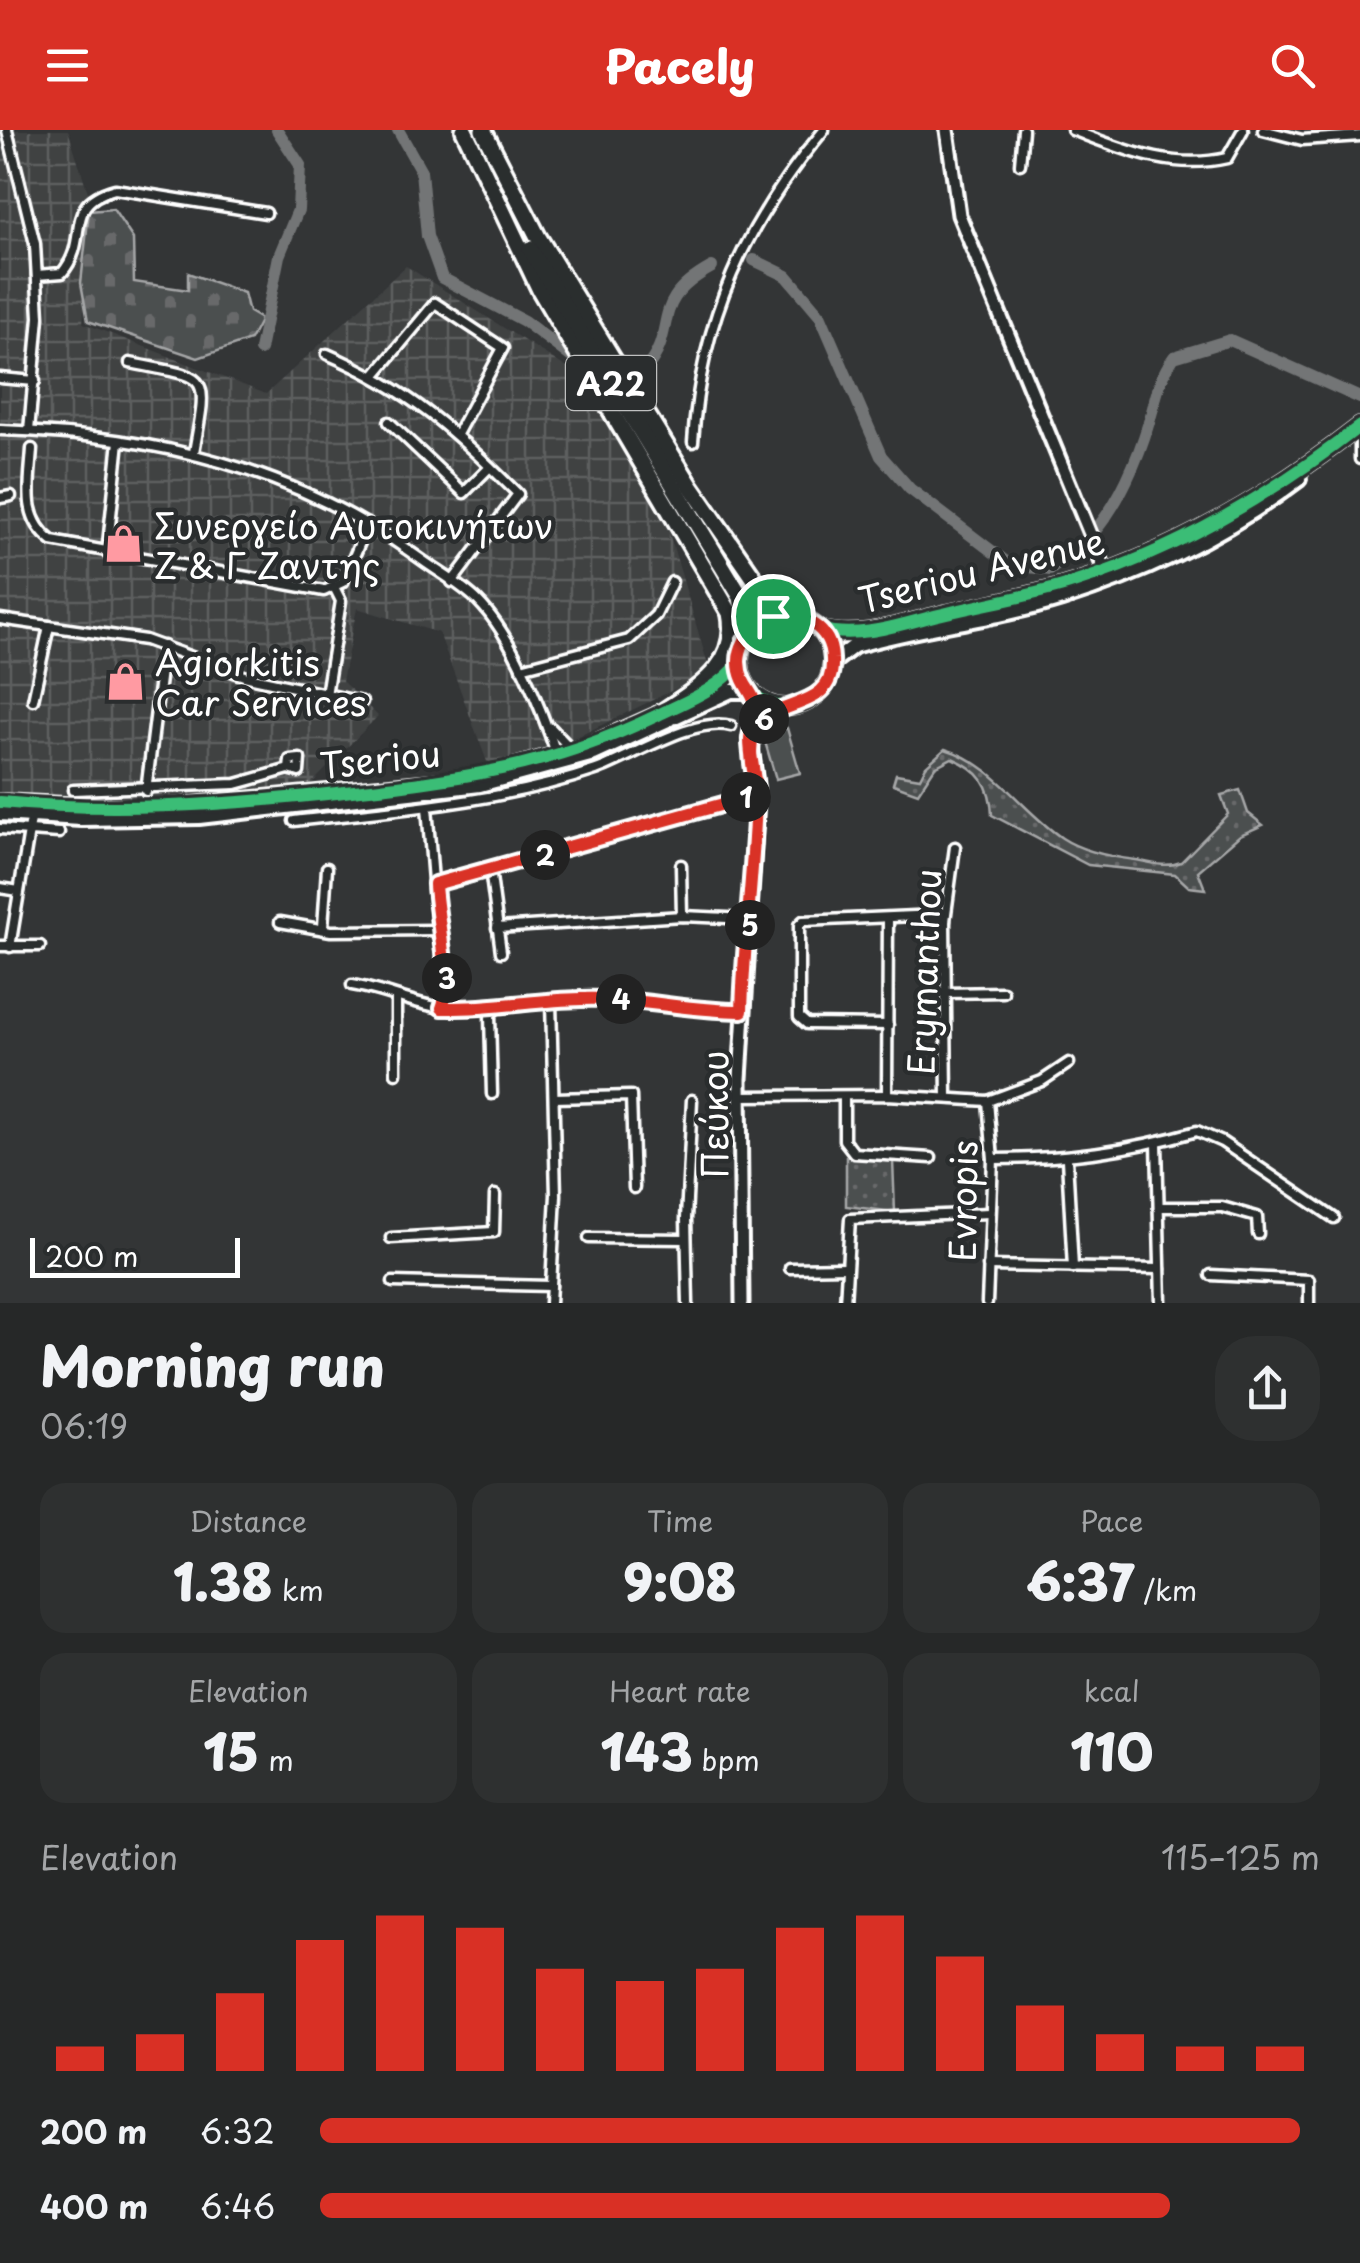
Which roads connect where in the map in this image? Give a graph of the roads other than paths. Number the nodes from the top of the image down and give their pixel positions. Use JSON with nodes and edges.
{"nodes":[{"id":1,"x":7,"y":130,"type":"edge"},
{"id":2,"x":467,"y":130,"type":"edge"},
{"id":3,"x":483,"y":130,"type":"edge"},
{"id":4,"x":824,"y":130,"type":"edge"},
{"id":5,"x":947,"y":130,"type":"edge"},
{"id":6,"x":1023,"y":130,"type":"edge"},
{"id":7,"x":1072,"y":130,"type":"edge"},
{"id":8,"x":1243,"y":130,"type":"edge"},
{"id":9,"x":1263,"y":130,"type":"edge"},
{"id":10,"x":1360,"y":136,"type":"edge"},
{"id":11,"x":1020,"y":164,"type":"dead end"},
{"id":12,"x":266,"y":213,"type":"dead end"},
{"id":13,"x":37,"y":275,"type":"junction"},
{"id":14,"x":328,"y":354,"type":"dead end"},
{"id":15,"x":130,"y":363,"type":"dead end"},
{"id":16,"x":375,"y":375,"type":"junction"},
{"id":17,"x":0,"y":378,"type":"edge"},
{"id":18,"x":35,"y":382,"type":"junction"},
{"id":19,"x":388,"y":422,"type":"dead end"},
{"id":20,"x":0,"y":430,"type":"edge"},
{"id":21,"x":29,"y":431,"type":"junction"},
{"id":22,"x":457,"y":434,"type":"junction"},
{"id":23,"x":1354,"y":436,"type":"edge"},
{"id":24,"x":119,"y":442,"type":"junction"},
{"id":25,"x":693,"y":442,"type":"dead end"},
{"id":26,"x":32,"y":449,"type":"dead end"},
{"id":27,"x":194,"y":452,"type":"junction"},
{"id":28,"x":1360,"y":459,"type":"edge"},
{"id":29,"x":490,"y":467,"type":"junction"},
{"id":30,"x":12,"y":496,"type":"dead end"},
{"id":31,"x":0,"y":498,"type":"edge"},
{"id":32,"x":368,"y":524,"type":"junction"},
{"id":33,"x":107,"y":552,"type":"junction"},
{"id":34,"x":1107,"y":576,"type":"junction"},
{"id":35,"x":452,"y":582,"type":"junction"},
{"id":36,"x":672,"y":582,"type":"dead end"},
{"id":37,"x":334,"y":589,"type":"junction"},
{"id":38,"x":787,"y":614,"type":"junction"},
{"id":39,"x":1,"y":622,"type":"edge"},
{"id":40,"x":50,"y":626,"type":"junction"},
{"id":41,"x":819,"y":630,"type":"junction"},
{"id":42,"x":747,"y":635,"type":"junction"},
{"id":43,"x":164,"y":646,"type":"junction"},
{"id":44,"x":740,"y":662,"type":"junction"},
{"id":45,"x":832,"y":662,"type":"junction"},
{"id":46,"x":521,"y":668,"type":"junction"},
{"id":47,"x":752,"y":693,"type":"junction"},
{"id":48,"x":326,"y":695,"type":"junction"},
{"id":49,"x":33,"y":700,"type":"dead end"},
{"id":50,"x":362,"y":702,"type":"dead end"},
{"id":51,"x":782,"y":708,"type":"junction"},
{"id":52,"x":657,"y":716,"type":"junction"},
{"id":53,"x":548,"y":724,"type":"junction"},
{"id":54,"x":731,"y":726,"type":"dead end"},
{"id":55,"x":751,"y":748,"type":"junction"},
{"id":56,"x":573,"y":750,"type":"junction"},
{"id":57,"x":556,"y":756,"type":"junction"},
{"id":58,"x":289,"y":770,"type":"dead end"},
{"id":59,"x":236,"y":784,"type":"junction"},
{"id":60,"x":146,"y":790,"type":"junction"},
{"id":61,"x":756,"y":795,"type":"junction"},
{"id":62,"x":0,"y":802,"type":"edge"},
{"id":63,"x":240,"y":804,"type":"junction"},
{"id":64,"x":427,"y":807,"type":"junction"},
{"id":65,"x":81,"y":808,"type":"junction"},
{"id":66,"x":0,"y":814,"type":"edge"},
{"id":67,"x":31,"y":818,"type":"junction"},
{"id":68,"x":294,"y":821,"type":"dead end"},
{"id":69,"x":0,"y":829,"type":"edge"},
{"id":70,"x":59,"y":834,"type":"dead end"},
{"id":71,"x":955,"y":847,"type":"dead end"},
{"id":72,"x":681,"y":865,"type":"dead end"},
{"id":73,"x":328,"y":868,"type":"dead end"},
{"id":74,"x":490,"y":868,"type":"junction"},
{"id":75,"x":435,"y":884,"type":"junction"},
{"id":76,"x":0,"y":888,"type":"edge"},
{"id":77,"x":18,"y":892,"type":"junction"},
{"id":78,"x":682,"y":916,"type":"junction"},
{"id":79,"x":750,"y":919,"type":"junction"},
{"id":80,"x":888,"y":919,"type":"junction"},
{"id":81,"x":945,"y":921,"type":"junction"},
{"id":82,"x":280,"y":922,"type":"dead end"},
{"id":83,"x":323,"y":927,"type":"junction"},
{"id":84,"x":497,"y":928,"type":"junction"},
{"id":85,"x":437,"y":930,"type":"junction"},
{"id":86,"x":5,"y":946,"type":"edge"},
{"id":87,"x":40,"y":946,"type":"dead end"},
{"id":88,"x":501,"y":952,"type":"dead end"},
{"id":89,"x":352,"y":985,"type":"dead end"},
{"id":90,"x":1002,"y":992,"type":"dead end"},
{"id":91,"x":946,"y":993,"type":"junction"},
{"id":92,"x":396,"y":997,"type":"junction"},
{"id":93,"x":551,"y":1002,"type":"junction"},
{"id":94,"x":442,"y":1008,"type":"junction"},
{"id":95,"x":496,"y":1009,"type":"junction"},
{"id":96,"x":742,"y":1011,"type":"junction"},
{"id":97,"x":888,"y":1025,"type":"junction"},
{"id":98,"x":1070,"y":1063,"type":"dead end"},
{"id":99,"x":396,"y":1073,"type":"dead end"},
{"id":100,"x":492,"y":1094,"type":"dead end"},
{"id":101,"x":887,"y":1095,"type":"junction"},
{"id":102,"x":740,"y":1096,"type":"junction"},
{"id":103,"x":554,"y":1098,"type":"junction"},
{"id":104,"x":844,"y":1098,"type":"junction"},
{"id":105,"x":947,"y":1098,"type":"junction"},
{"id":106,"x":692,"y":1100,"type":"dead end"},
{"id":107,"x":988,"y":1101,"type":"junction"},
{"id":108,"x":1157,"y":1142,"type":"junction"},
{"id":109,"x":930,"y":1158,"type":"dead end"},
{"id":110,"x":993,"y":1159,"type":"junction"},
{"id":111,"x":1067,"y":1160,"type":"junction"},
{"id":112,"x":634,"y":1188,"type":"dead end"},
{"id":113,"x":495,"y":1195,"type":"dead end"},
{"id":114,"x":1158,"y":1207,"type":"junction"},
{"id":115,"x":990,"y":1213,"type":"junction"},
{"id":116,"x":1334,"y":1218,"type":"dead end"},
{"id":117,"x":1258,"y":1234,"type":"dead end"},
{"id":118,"x":391,"y":1238,"type":"dead end"},
{"id":119,"x":589,"y":1238,"type":"dead end"},
{"id":120,"x":686,"y":1239,"type":"junction"},
{"id":121,"x":988,"y":1266,"type":"junction"},
{"id":122,"x":846,"y":1267,"type":"junction"},
{"id":123,"x":790,"y":1268,"type":"dead end"},
{"id":124,"x":1073,"y":1268,"type":"junction"},
{"id":125,"x":1160,"y":1269,"type":"junction"},
{"id":126,"x":1211,"y":1275,"type":"dead end"},
{"id":127,"x":393,"y":1282,"type":"dead end"},
{"id":128,"x":551,"y":1286,"type":"junction"},
{"id":129,"x":550,"y":1303,"type":"edge"},
{"id":130,"x":688,"y":1303,"type":"edge"},
{"id":131,"x":742,"y":1303,"type":"edge"},
{"id":132,"x":845,"y":1303,"type":"edge"},
{"id":133,"x":987,"y":1303,"type":"edge"},
{"id":134,"x":1161,"y":1303,"type":"edge"},
{"id":135,"x":1309,"y":1303,"type":"edge"}],
"edges":[{"from":1,"to":13,"type":"street"},
{"from":2,"to":42,"type":"highway","number":"A22"},
{"from":2,"to":52,"type":"highway"},
{"from":3,"to":38,"type":"highway","number":"A22"},
{"from":4,"to":25,"type":"street"},
{"from":5,"to":34,"type":"main road"},
{"from":6,"to":11,"type":"street"},
{"from":7,"to":8,"type":"street"},
{"from":9,"to":10,"type":"street"},
{"from":12,"to":13,"type":"street"},
{"from":13,"to":18,"type":"street"},
{"from":14,"to":16,"type":"street"},
{"from":15,"to":27,"type":"street"},
{"from":16,"to":22,"type":"street"},
{"from":16,"to":22,"type":"street"},
{"from":17,"to":18,"type":"street"},
{"from":18,"to":21,"type":"street"},
{"from":19,"to":29,"type":"street"},
{"from":20,"to":21,"type":"street"},
{"from":21,"to":24,"type":"street"},
{"from":22,"to":29,"type":"street"},
{"from":23,"to":28,"type":"street"},
{"from":23,"to":34,"type":"main road","name":"Tseriou Avenue"},
{"from":23,"to":34,"type":"main road","name":"Tseriou Avenue"},
{"from":24,"to":27,"type":"street"},
{"from":24,"to":33,"type":"street"},
{"from":26,"to":33,"type":"street"},
{"from":27,"to":32,"type":"street"},
{"from":29,"to":35,"type":"street"},
{"from":30,"to":31,"type":"street"},
{"from":32,"to":35,"type":"street"},
{"from":32,"to":37,"type":"street"},
{"from":33,"to":37,"type":"street"},
{"from":34,"to":41,"type":"main road","name":"Tseriou Avenue"},
{"from":34,"to":45,"type":"main road","name":"Tseriou Avenue"},
{"from":35,"to":46,"type":"street"},
{"from":36,"to":46,"type":"street"},
{"from":37,"to":48,"type":"street"},
{"from":38,"to":41,"type":"main road"},
{"from":38,"to":42,"type":"main road"},
{"from":39,"to":40,"type":"street"},
{"from":40,"to":43,"type":"street"},
{"from":40,"to":49,"type":"street"},
{"from":41,"to":45,"type":"main road"},
{"from":42,"to":44,"type":"main road"},
{"from":43,"to":48,"type":"street"},
{"from":43,"to":60,"type":"street"},
{"from":44,"to":47,"type":"main road"},
{"from":44,"to":52,"type":"main road","name":"Tseriou"},
{"from":45,"to":51,"type":"main road"},
{"from":46,"to":53,"type":"street"},
{"from":47,"to":51,"type":"main road"},
{"from":47,"to":55,"type":"main road","name":"Πεύκου"},
{"from":47,"to":67,"type":"main road","name":"Tseriou"},
{"from":48,"to":50,"type":"street"},
{"from":51,"to":55,"type":"main road"},
{"from":52,"to":56,"type":"main road","name":"Tseriou"},
{"from":53,"to":56,"type":"street"},
{"from":53,"to":57,"type":"street"},
{"from":54,"to":64,"type":"street"},
{"from":55,"to":61,"type":"main road","name":"Πεύκου"},
{"from":56,"to":57,"type":"main road","name":"Tseriou"},
{"from":57,"to":63,"type":"main road","name":"Tseriou"},
{"from":58,"to":59,"type":"street"},
{"from":59,"to":60,"type":"street"},
{"from":59,"to":63,"type":"street"},
{"from":60,"to":65,"type":"street"},
{"from":61,"to":74,"type":"street"},
{"from":61,"to":79,"type":"main road","name":"Πεύκου"},
{"from":62,"to":67,"type":"main road","name":"Tseriou"},
{"from":63,"to":65,"type":"main road","name":"Tseriou"},
{"from":64,"to":68,"type":"street"},
{"from":64,"to":75,"type":"street"},
{"from":65,"to":67,"type":"main road","name":"Tseriou"},
{"from":66,"to":67,"type":"main road","name":"Tseriou"},
{"from":67,"to":69,"type":"street"},
{"from":67,"to":70,"type":"street"},
{"from":67,"to":77,"type":"street"},
{"from":71,"to":81,"type":"street","name":"Erymanthou"},
{"from":72,"to":78,"type":"street"},
{"from":73,"to":83,"type":"street"},
{"from":74,"to":75,"type":"street"},
{"from":74,"to":84,"type":"street"},
{"from":75,"to":85,"type":"street"},
{"from":76,"to":77,"type":"street"},
{"from":77,"to":86,"type":"street"},
{"from":78,"to":79,"type":"street"},
{"from":78,"to":84,"type":"street"},
{"from":79,"to":96,"type":"main road","name":"Πεύκου"},
{"from":80,"to":81,"type":"street"},
{"from":80,"to":97,"type":"street"},
{"from":80,"to":97,"type":"street"},
{"from":81,"to":91,"type":"street","name":"Erymanthou"},
{"from":82,"to":83,"type":"street"},
{"from":83,"to":85,"type":"street"},
{"from":84,"to":88,"type":"street"},
{"from":85,"to":94,"type":"street"},
{"from":86,"to":87,"type":"street"},
{"from":89,"to":92,"type":"street"},
{"from":90,"to":91,"type":"street"},
{"from":91,"to":105,"type":"street","name":"Erymanthou"},
{"from":92,"to":94,"type":"street"},
{"from":92,"to":99,"type":"street"},
{"from":93,"to":95,"type":"street"},
{"from":93,"to":96,"type":"street"},
{"from":93,"to":103,"type":"street"},
{"from":94,"to":95,"type":"street"},
{"from":95,"to":100,"type":"street"},
{"from":96,"to":102,"type":"main road","name":"Πεύκου"},
{"from":97,"to":101,"type":"street"},
{"from":98,"to":107,"type":"street"},
{"from":101,"to":104,"type":"street"},
{"from":101,"to":105,"type":"street"},
{"from":102,"to":104,"type":"street"},
{"from":102,"to":131,"type":"main road","name":"Πεύκου"},
{"from":103,"to":112,"type":"street"},
{"from":103,"to":128,"type":"street"},
{"from":104,"to":109,"type":"street"},
{"from":105,"to":107,"type":"street"},
{"from":106,"to":120,"type":"street"},
{"from":107,"to":110,"type":"street","name":"Evropis"},
{"from":108,"to":111,"type":"street"},
{"from":108,"to":114,"type":"street"},
{"from":108,"to":116,"type":"street"},
{"from":110,"to":111,"type":"street"},
{"from":110,"to":115,"type":"street","name":"Evropis"},
{"from":111,"to":124,"type":"street"},
{"from":113,"to":118,"type":"street"},
{"from":114,"to":117,"type":"street"},
{"from":114,"to":125,"type":"street"},
{"from":115,"to":121,"type":"street","name":"Evropis"},
{"from":115,"to":122,"type":"street"},
{"from":119,"to":120,"type":"street"},
{"from":120,"to":130,"type":"street"},
{"from":121,"to":124,"type":"street"},
{"from":121,"to":133,"type":"street","name":"Evropis"},
{"from":122,"to":123,"type":"street"},
{"from":122,"to":132,"type":"street"},
{"from":124,"to":125,"type":"street"},
{"from":125,"to":134,"type":"street"},
{"from":126,"to":135,"type":"street"},
{"from":127,"to":128,"type":"street"},
{"from":128,"to":129,"type":"street"}]}
